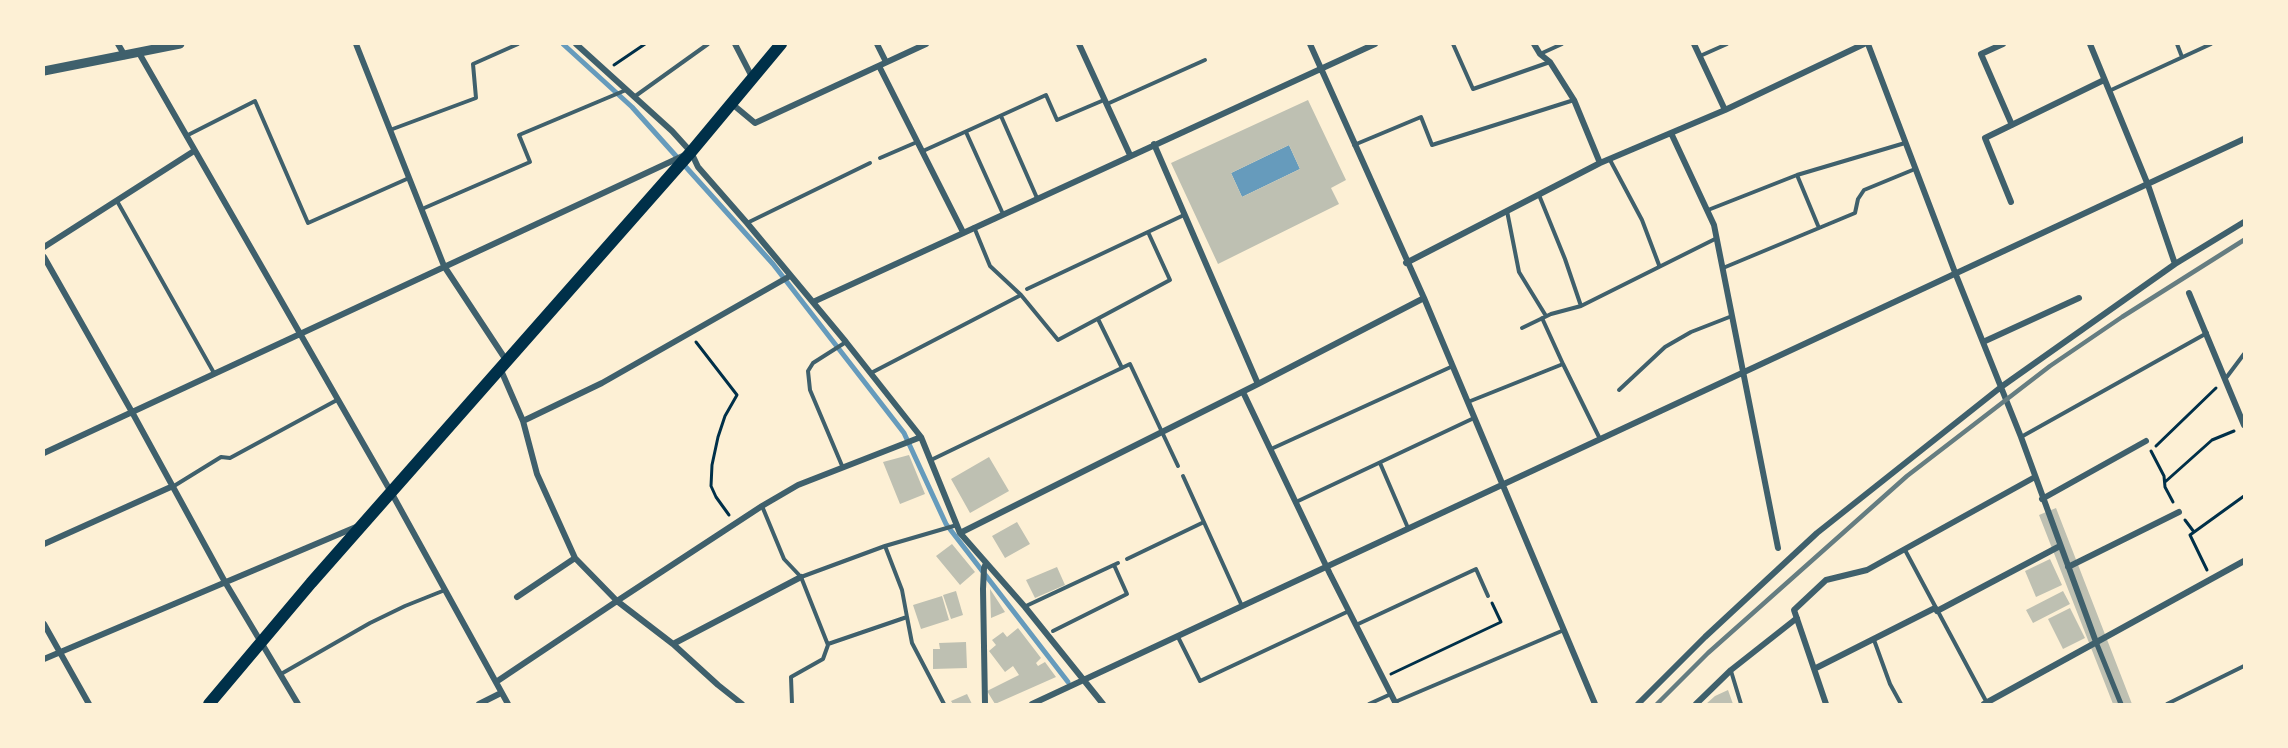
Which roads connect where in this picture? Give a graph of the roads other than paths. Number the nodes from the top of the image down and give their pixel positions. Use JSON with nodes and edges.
{"nodes":[{"id":1,"x":118,"y":44,"type":"edge"},
{"id":2,"x":180,"y":44,"type":"edge"},
{"id":3,"x":356,"y":44,"type":"edge"},
{"id":4,"x":518,"y":44,"type":"edge"},
{"id":5,"x":576,"y":44,"type":"edge"},
{"id":6,"x":708,"y":44,"type":"edge"},
{"id":7,"x":735,"y":44,"type":"edge"},
{"id":8,"x":781,"y":44,"type":"edge"},
{"id":9,"x":877,"y":44,"type":"edge"},
{"id":10,"x":926,"y":44,"type":"edge"},
{"id":11,"x":1079,"y":44,"type":"edge"},
{"id":12,"x":1310,"y":44,"type":"edge"},
{"id":13,"x":1376,"y":44,"type":"edge"},
{"id":14,"x":1453,"y":44,"type":"edge"},
{"id":15,"x":1534,"y":44,"type":"edge"},
{"id":16,"x":1562,"y":44,"type":"edge"},
{"id":17,"x":1694,"y":44,"type":"edge"},
{"id":18,"x":1727,"y":44,"type":"edge"},
{"id":19,"x":1866,"y":44,"type":"edge"},
{"id":20,"x":2003,"y":44,"type":"edge"},
{"id":21,"x":2090,"y":44,"type":"edge"},
{"id":22,"x":2177,"y":44,"type":"edge"},
{"id":23,"x":2211,"y":44,"type":"edge"},
{"id":24,"x":139,"y":53,"type":"junction"},
{"id":25,"x":1540,"y":54,"type":"junction"},
{"id":26,"x":125,"y":56,"type":"junction"},
{"id":27,"x":1700,"y":56,"type":"junction"},
{"id":28,"x":2182,"y":57,"type":"junction"},
{"id":29,"x":1205,"y":60,"type":"dead end"},
{"id":30,"x":886,"y":62,"type":"junction"},
{"id":31,"x":1550,"y":62,"type":"junction"},
{"id":32,"x":879,"y":66,"type":"junction"},
{"id":33,"x":1321,"y":69,"type":"junction"},
{"id":34,"x":44,"y":71,"type":"edge"},
{"id":35,"x":752,"y":77,"type":"junction"},
{"id":36,"x":2104,"y":80,"type":"junction"},
{"id":37,"x":626,"y":91,"type":"junction"},
{"id":38,"x":2108,"y":91,"type":"junction"},
{"id":39,"x":634,"y":97,"type":"junction"},
{"id":40,"x":1574,"y":100,"type":"junction"},
{"id":41,"x":1105,"y":102,"type":"junction"},
{"id":42,"x":731,"y":103,"type":"junction"},
{"id":43,"x":1725,"y":110,"type":"junction"},
{"id":44,"x":1001,"y":116,"type":"junction"},
{"id":45,"x":2012,"y":125,"type":"junction"},
{"id":46,"x":390,"y":130,"type":"junction"},
{"id":47,"x":966,"y":132,"type":"junction"},
{"id":48,"x":1671,"y":133,"type":"junction"},
{"id":49,"x":185,"y":136,"type":"junction"},
{"id":50,"x":2244,"y":139,"type":"edge"},
{"id":51,"x":917,"y":142,"type":"junction"},
{"id":52,"x":1906,"y":143,"type":"junction"},
{"id":53,"x":1154,"y":144,"type":"junction"},
{"id":54,"x":1354,"y":146,"type":"junction"},
{"id":55,"x":194,"y":151,"type":"junction"},
{"id":56,"x":922,"y":152,"type":"junction"},
{"id":57,"x":689,"y":153,"type":"junction"},
{"id":58,"x":1130,"y":155,"type":"junction"},
{"id":59,"x":880,"y":158,"type":"dead end"},
{"id":60,"x":1610,"y":159,"type":"junction"},
{"id":61,"x":870,"y":163,"type":"dead end"},
{"id":62,"x":1600,"y":164,"type":"junction"},
{"id":63,"x":1916,"y":169,"type":"junction"},
{"id":64,"x":1797,"y":175,"type":"junction"},
{"id":65,"x":409,"y":178,"type":"junction"},
{"id":66,"x":2148,"y":185,"type":"junction"},
{"id":67,"x":1539,"y":195,"type":"junction"},
{"id":68,"x":1038,"y":198,"type":"junction"},
{"id":69,"x":117,"y":201,"type":"junction"},
{"id":70,"x":2011,"y":202,"type":"dead end"},
{"id":71,"x":421,"y":209,"type":"junction"},
{"id":72,"x":1707,"y":210,"type":"junction"},
{"id":73,"x":1507,"y":211,"type":"junction"},
{"id":74,"x":1003,"y":213,"type":"junction"},
{"id":75,"x":1184,"y":215,"type":"junction"},
{"id":76,"x":2244,"y":222,"type":"edge"},
{"id":77,"x":747,"y":223,"type":"junction"},
{"id":78,"x":974,"y":227,"type":"junction"},
{"id":79,"x":1819,"y":228,"type":"junction"},
{"id":80,"x":963,"y":232,"type":"junction"},
{"id":81,"x":1148,"y":232,"type":"junction"},
{"id":82,"x":1717,"y":238,"type":"junction"},
{"id":83,"x":44,"y":247,"type":"edge"},
{"id":84,"x":44,"y":257,"type":"edge"},
{"id":85,"x":1406,"y":263,"type":"junction"},
{"id":86,"x":2175,"y":264,"type":"junction"},
{"id":87,"x":1659,"y":265,"type":"junction"},
{"id":88,"x":444,"y":266,"type":"junction"},
{"id":89,"x":1723,"y":268,"type":"junction"},
{"id":90,"x":1956,"y":275,"type":"junction"},
{"id":91,"x":789,"y":276,"type":"junction"},
{"id":92,"x":1027,"y":289,"type":"dead end"},
{"id":93,"x":2189,"y":293,"type":"dead end"},
{"id":94,"x":1020,"y":295,"type":"junction"},
{"id":95,"x":1424,"y":298,"type":"junction"},
{"id":96,"x":2079,"y":298,"type":"dead end"},
{"id":97,"x":813,"y":302,"type":"junction"},
{"id":98,"x":1581,"y":306,"type":"junction"},
{"id":99,"x":1732,"y":316,"type":"junction"},
{"id":100,"x":1544,"y":317,"type":"junction"},
{"id":101,"x":1098,"y":319,"type":"junction"},
{"id":102,"x":1522,"y":328,"type":"dead end"},
{"id":103,"x":298,"y":333,"type":"junction"},
{"id":104,"x":2208,"y":333,"type":"junction"},
{"id":105,"x":845,"y":342,"type":"junction"},
{"id":106,"x":1983,"y":342,"type":"junction"},
{"id":107,"x":2244,"y":354,"type":"edge"},
{"id":108,"x":503,"y":364,"type":"junction"},
{"id":109,"x":1563,"y":364,"type":"junction"},
{"id":110,"x":1453,"y":366,"type":"junction"},
{"id":111,"x":1122,"y":368,"type":"junction"},
{"id":112,"x":1743,"y":372,"type":"junction"},
{"id":113,"x":214,"y":373,"type":"junction"},
{"id":114,"x":871,"y":373,"type":"junction"},
{"id":115,"x":2226,"y":378,"type":"junction"},
{"id":116,"x":1258,"y":384,"type":"junction"},
{"id":117,"x":2001,"y":387,"type":"junction"},
{"id":118,"x":1619,"y":390,"type":"dead end"},
{"id":119,"x":1243,"y":392,"type":"junction"},
{"id":120,"x":337,"y":400,"type":"junction"},
{"id":121,"x":1468,"y":402,"type":"junction"},
{"id":122,"x":132,"y":412,"type":"junction"},
{"id":123,"x":1475,"y":417,"type":"junction"},
{"id":124,"x":523,"y":421,"type":"junction"},
{"id":125,"x":2244,"y":426,"type":"edge"},
{"id":126,"x":1162,"y":432,"type":"junction"},
{"id":127,"x":2020,"y":437,"type":"junction"},
{"id":128,"x":918,"y":438,"type":"junction"},
{"id":129,"x":1600,"y":440,"type":"junction"},
{"id":130,"x":2146,"y":441,"type":"road end"},
{"id":131,"x":1271,"y":449,"type":"junction"},
{"id":132,"x":44,"y":453,"type":"edge"},
{"id":133,"x":930,"y":460,"type":"junction"},
{"id":134,"x":1380,"y":463,"type":"junction"},
{"id":135,"x":1178,"y":466,"type":"dead end"},
{"id":136,"x":843,"y":468,"type":"junction"},
{"id":137,"x":1183,"y":476,"type":"dead end"},
{"id":138,"x":2034,"y":477,"type":"junction"},
{"id":139,"x":173,"y":486,"type":"junction"},
{"id":140,"x":1503,"y":486,"type":"junction"},
{"id":141,"x":391,"y":492,"type":"junction"},
{"id":142,"x":2042,"y":498,"type":"junction"},
{"id":143,"x":1296,"y":502,"type":"junction"},
{"id":144,"x":762,"y":506,"type":"junction"},
{"id":145,"x":2179,"y":512,"type":"road end"},
{"id":146,"x":1204,"y":522,"type":"junction"},
{"id":147,"x":362,"y":525,"type":"junction"},
{"id":148,"x":953,"y":526,"type":"junction"},
{"id":149,"x":1409,"y":529,"type":"junction"},
{"id":150,"x":960,"y":532,"type":"junction"},
{"id":151,"x":44,"y":544,"type":"edge"},
{"id":152,"x":885,"y":546,"type":"junction"},
{"id":153,"x":2060,"y":546,"type":"junction"},
{"id":154,"x":1778,"y":548,"type":"dead end"},
{"id":155,"x":1905,"y":550,"type":"junction"},
{"id":156,"x":575,"y":558,"type":"junction"},
{"id":157,"x":1127,"y":559,"type":"dead end"},
{"id":158,"x":2244,"y":561,"type":"edge"},
{"id":159,"x":985,"y":566,"type":"junction"},
{"id":160,"x":2068,"y":567,"type":"junction"},
{"id":161,"x":1327,"y":568,"type":"junction"},
{"id":162,"x":801,"y":577,"type":"junction"},
{"id":163,"x":225,"y":582,"type":"junction"},
{"id":164,"x":445,"y":591,"type":"junction"},
{"id":165,"x":1488,"y":596,"type":"road end"},
{"id":166,"x":517,"y":597,"type":"dead end"},
{"id":167,"x":616,"y":601,"type":"junction"},
{"id":168,"x":1025,"y":607,"type":"junction"},
{"id":169,"x":1242,"y":607,"type":"junction"},
{"id":170,"x":1936,"y":609,"type":"junction"},
{"id":171,"x":1349,"y":611,"type":"junction"},
{"id":172,"x":907,"y":617,"type":"junction"},
{"id":173,"x":1797,"y":618,"type":"junction"},
{"id":174,"x":44,"y":624,"type":"edge"},
{"id":175,"x":1356,"y":625,"type":"junction"},
{"id":176,"x":1564,"y":630,"type":"junction"},
{"id":177,"x":1053,"y":631,"type":"dead end"},
{"id":178,"x":1178,"y":637,"type":"junction"},
{"id":179,"x":1874,"y":639,"type":"junction"},
{"id":180,"x":262,"y":640,"type":"junction"},
{"id":181,"x":2096,"y":642,"type":"junction"},
{"id":182,"x":673,"y":644,"type":"junction"},
{"id":183,"x":828,"y":645,"type":"junction"},
{"id":184,"x":59,"y":652,"type":"junction"},
{"id":185,"x":44,"y":659,"type":"edge"},
{"id":186,"x":2244,"y":666,"type":"edge"},
{"id":187,"x":1814,"y":669,"type":"junction"},
{"id":188,"x":1731,"y":670,"type":"junction"},
{"id":189,"x":281,"y":674,"type":"junction"},
{"id":190,"x":1083,"y":681,"type":"junction"},
{"id":191,"x":496,"y":682,"type":"junction"},
{"id":192,"x":501,"y":693,"type":"junction"},
{"id":193,"x":1391,"y":694,"type":"junction"},
{"id":194,"x":1396,"y":703,"type":"edge"},
{"id":195,"x":1986,"y":704,"type":"edge"},
{"id":196,"x":88,"y":705,"type":"edge"},
{"id":197,"x":209,"y":705,"type":"edge"},
{"id":198,"x":298,"y":705,"type":"edge"},
{"id":199,"x":479,"y":705,"type":"edge"},
{"id":200,"x":508,"y":705,"type":"edge"},
{"id":201,"x":742,"y":705,"type":"edge"},
{"id":202,"x":792,"y":705,"type":"edge"},
{"id":203,"x":944,"y":705,"type":"edge"},
{"id":204,"x":985,"y":705,"type":"edge"},
{"id":205,"x":1032,"y":705,"type":"edge"},
{"id":206,"x":1103,"y":705,"type":"edge"},
{"id":207,"x":1369,"y":705,"type":"edge"},
{"id":208,"x":1595,"y":705,"type":"edge"},
{"id":209,"x":1638,"y":705,"type":"edge"},
{"id":210,"x":1696,"y":705,"type":"edge"},
{"id":211,"x":1741,"y":705,"type":"edge"},
{"id":212,"x":1826,"y":705,"type":"edge"},
{"id":213,"x":1901,"y":705,"type":"edge"},
{"id":214,"x":2121,"y":705,"type":"edge"},
{"id":215,"x":2167,"y":705,"type":"edge"}],
"edges":[{"from":1,"to":26,"type":"street"},
{"from":2,"to":24,"type":"street"},
{"from":3,"to":46,"type":"street"},
{"from":4,"to":46,"type":"lane"},
{"from":5,"to":37,"type":"street"},
{"from":6,"to":39,"type":"lane"},
{"from":7,"to":35,"type":"street"},
{"from":8,"to":35,"type":"main road"},
{"from":9,"to":30,"type":"street"},
{"from":10,"to":30,"type":"street"},
{"from":11,"to":41,"type":"street"},
{"from":12,"to":33,"type":"street"},
{"from":13,"to":33,"type":"street"},
{"from":14,"to":31,"type":"lane"},
{"from":15,"to":25,"type":"street"},
{"from":16,"to":25,"type":"lane"},
{"from":17,"to":27,"type":"street"},
{"from":18,"to":27,"type":"lane"},
{"from":19,"to":43,"type":"street"},
{"from":19,"to":52,"type":"street"},
{"from":20,"to":45,"type":"street"},
{"from":21,"to":36,"type":"street"},
{"from":22,"to":28,"type":"lane"},
{"from":23,"to":28,"type":"lane"},
{"from":24,"to":26,"type":"street"},
{"from":24,"to":49,"type":"street"},
{"from":25,"to":31,"type":"street"},
{"from":26,"to":34,"type":"street"},
{"from":27,"to":43,"type":"street"},
{"from":28,"to":38,"type":"lane"},
{"from":29,"to":41,"type":"lane"},
{"from":30,"to":32,"type":"street"},
{"from":31,"to":40,"type":"street"},
{"from":32,"to":42,"type":"street"},
{"from":32,"to":51,"type":"street"},
{"from":33,"to":53,"type":"street"},
{"from":33,"to":54,"type":"street"},
{"from":35,"to":42,"type":"main road"},
{"from":36,"to":38,"type":"street"},
{"from":36,"to":45,"type":"street"},
{"from":37,"to":39,"type":"street"},
{"from":37,"to":71,"type":"lane"},
{"from":38,"to":66,"type":"street"},
{"from":39,"to":57,"type":"street"},
{"from":40,"to":54,"type":"lane"},
{"from":40,"to":62,"type":"street"},
{"from":41,"to":44,"type":"lane"},
{"from":41,"to":58,"type":"street"},
{"from":42,"to":57,"type":"main road"},
{"from":43,"to":48,"type":"street"},
{"from":44,"to":47,"type":"lane"},
{"from":44,"to":68,"type":"lane"},
{"from":45,"to":70,"type":"street"},
{"from":46,"to":65,"type":"street"},
{"from":47,"to":56,"type":"lane"},
{"from":47,"to":74,"type":"lane"},
{"from":48,"to":60,"type":"street"},
{"from":48,"to":72,"type":"street"},
{"from":49,"to":55,"type":"street"},
{"from":49,"to":65,"type":"lane"},
{"from":50,"to":66,"type":"street"},
{"from":51,"to":56,"type":"street"},
{"from":51,"to":59,"type":"lane"},
{"from":52,"to":63,"type":"street"},
{"from":52,"to":64,"type":"lane"},
{"from":53,"to":58,"type":"street"},
{"from":53,"to":75,"type":"street"},
{"from":54,"to":85,"type":"street"},
{"from":55,"to":69,"type":"street"},
{"from":55,"to":103,"type":"street"},
{"from":56,"to":80,"type":"street"},
{"from":57,"to":77,"type":"street"},
{"from":57,"to":88,"type":"street"},
{"from":57,"to":108,"type":"main road"},
{"from":58,"to":68,"type":"street"},
{"from":60,"to":62,"type":"street"},
{"from":60,"to":87,"type":"lane"},
{"from":61,"to":77,"type":"lane"},
{"from":62,"to":67,"type":"street"},
{"from":63,"to":79,"type":"lane"},
{"from":63,"to":90,"type":"street"},
{"from":64,"to":72,"type":"lane"},
{"from":64,"to":79,"type":"lane"},
{"from":65,"to":71,"type":"street"},
{"from":66,"to":86,"type":"street"},
{"from":66,"to":90,"type":"street"},
{"from":67,"to":73,"type":"street"},
{"from":67,"to":98,"type":"lane"},
{"from":68,"to":74,"type":"street"},
{"from":69,"to":83,"type":"street"},
{"from":69,"to":113,"type":"lane"},
{"from":71,"to":88,"type":"street"},
{"from":72,"to":82,"type":"street"},
{"from":73,"to":85,"type":"street"},
{"from":73,"to":100,"type":"lane"},
{"from":74,"to":78,"type":"street"},
{"from":75,"to":81,"type":"lane"},
{"from":75,"to":116,"type":"street"},
{"from":76,"to":86,"type":"street"},
{"from":77,"to":91,"type":"street"},
{"from":78,"to":80,"type":"street"},
{"from":78,"to":94,"type":"lane"},
{"from":79,"to":89,"type":"lane"},
{"from":80,"to":97,"type":"street"},
{"from":81,"to":92,"type":"lane"},
{"from":81,"to":101,"type":"lane"},
{"from":82,"to":87,"type":"lane"},
{"from":82,"to":89,"type":"street"},
{"from":84,"to":122,"type":"street"},
{"from":85,"to":95,"type":"street"},
{"from":86,"to":117,"type":"street"},
{"from":87,"to":98,"type":"lane"},
{"from":88,"to":103,"type":"street"},
{"from":88,"to":108,"type":"street"},
{"from":89,"to":99,"type":"street"},
{"from":90,"to":106,"type":"street"},
{"from":90,"to":112,"type":"street"},
{"from":91,"to":97,"type":"street"},
{"from":91,"to":124,"type":"street"},
{"from":93,"to":104,"type":"street"},
{"from":94,"to":101,"type":"lane"},
{"from":94,"to":114,"type":"lane"},
{"from":95,"to":110,"type":"street"},
{"from":95,"to":116,"type":"street"},
{"from":96,"to":106,"type":"street"},
{"from":97,"to":105,"type":"street"},
{"from":98,"to":100,"type":"lane"},
{"from":99,"to":112,"type":"street"},
{"from":99,"to":118,"type":"lane"},
{"from":100,"to":102,"type":"lane"},
{"from":100,"to":109,"type":"lane"},
{"from":101,"to":111,"type":"lane"},
{"from":103,"to":113,"type":"street"},
{"from":103,"to":120,"type":"street"},
{"from":104,"to":115,"type":"street"},
{"from":104,"to":127,"type":"lane"},
{"from":105,"to":114,"type":"street"},
{"from":105,"to":136,"type":"lane"},
{"from":106,"to":117,"type":"street"},
{"from":107,"to":115,"type":"lane"},
{"from":108,"to":124,"type":"street"},
{"from":108,"to":141,"type":"main road"},
{"from":109,"to":121,"type":"lane"},
{"from":109,"to":129,"type":"lane"},
{"from":110,"to":121,"type":"street"},
{"from":110,"to":131,"type":"lane"},
{"from":111,"to":126,"type":"lane"},
{"from":111,"to":133,"type":"lane"},
{"from":112,"to":129,"type":"street"},
{"from":112,"to":154,"type":"street"},
{"from":113,"to":122,"type":"street"},
{"from":114,"to":128,"type":"street"},
{"from":115,"to":125,"type":"street"},
{"from":116,"to":119,"type":"street"},
{"from":117,"to":127,"type":"street"},
{"from":117,"to":209,"type":"street"},
{"from":119,"to":126,"type":"street"},
{"from":119,"to":131,"type":"street"},
{"from":120,"to":139,"type":"lane"},
{"from":120,"to":141,"type":"street"},
{"from":121,"to":123,"type":"street"},
{"from":122,"to":132,"type":"street"},
{"from":122,"to":139,"type":"street"},
{"from":123,"to":134,"type":"lane"},
{"from":123,"to":140,"type":"street"},
{"from":124,"to":156,"type":"street"},
{"from":126,"to":135,"type":"lane"},
{"from":126,"to":150,"type":"street"},
{"from":127,"to":138,"type":"street"},
{"from":128,"to":133,"type":"street"},
{"from":128,"to":136,"type":"street"},
{"from":129,"to":140,"type":"street"},
{"from":130,"to":142,"type":"street"},
{"from":131,"to":143,"type":"street"},
{"from":133,"to":148,"type":"street"},
{"from":134,"to":143,"type":"lane"},
{"from":134,"to":149,"type":"lane"},
{"from":136,"to":144,"type":"street"},
{"from":137,"to":146,"type":"lane"},
{"from":138,"to":142,"type":"street"},
{"from":138,"to":155,"type":"street"},
{"from":139,"to":151,"type":"street"},
{"from":139,"to":163,"type":"street"},
{"from":140,"to":149,"type":"street"},
{"from":140,"to":176,"type":"street"},
{"from":141,"to":147,"type":"main road"},
{"from":141,"to":164,"type":"street"},
{"from":142,"to":153,"type":"street"},
{"from":143,"to":161,"type":"street"},
{"from":144,"to":162,"type":"lane"},
{"from":144,"to":167,"type":"street"},
{"from":145,"to":160,"type":"street"},
{"from":146,"to":157,"type":"lane"},
{"from":146,"to":169,"type":"lane"},
{"from":147,"to":163,"type":"street"},
{"from":147,"to":180,"type":"main road"},
{"from":148,"to":150,"type":"street"},
{"from":148,"to":152,"type":"lane"},
{"from":149,"to":161,"type":"street"},
{"from":150,"to":159,"type":"street"},
{"from":152,"to":162,"type":"lane"},
{"from":152,"to":172,"type":"lane"},
{"from":153,"to":160,"type":"street"},
{"from":153,"to":170,"type":"street"},
{"from":155,"to":170,"type":"lane"},
{"from":155,"to":173,"type":"street"},
{"from":156,"to":166,"type":"street"},
{"from":156,"to":167,"type":"street"},
{"from":158,"to":181,"type":"street"},
{"from":159,"to":168,"type":"street"},
{"from":159,"to":204,"type":"street"},
{"from":160,"to":181,"type":"street"},
{"from":161,"to":169,"type":"street"},
{"from":161,"to":171,"type":"street"},
{"from":162,"to":182,"type":"street"},
{"from":162,"to":183,"type":"lane"},
{"from":163,"to":180,"type":"street"},
{"from":163,"to":184,"type":"street"},
{"from":164,"to":189,"type":"lane"},
{"from":164,"to":191,"type":"street"},
{"from":165,"to":175,"type":"lane"},
{"from":167,"to":182,"type":"street"},
{"from":167,"to":191,"type":"street"},
{"from":168,"to":177,"type":"lane"},
{"from":168,"to":190,"type":"street"},
{"from":169,"to":178,"type":"street"},
{"from":170,"to":179,"type":"street"},
{"from":170,"to":195,"type":"lane"},
{"from":171,"to":175,"type":"street"},
{"from":171,"to":178,"type":"lane"},
{"from":172,"to":183,"type":"lane"},
{"from":172,"to":203,"type":"lane"},
{"from":173,"to":187,"type":"street"},
{"from":173,"to":188,"type":"street"},
{"from":174,"to":184,"type":"street"},
{"from":175,"to":193,"type":"street"},
{"from":176,"to":194,"type":"lane"},
{"from":176,"to":208,"type":"street"},
{"from":178,"to":190,"type":"street"},
{"from":179,"to":187,"type":"street"},
{"from":179,"to":213,"type":"lane"},
{"from":180,"to":189,"type":"street"},
{"from":180,"to":197,"type":"main road"},
{"from":181,"to":195,"type":"street"},
{"from":181,"to":214,"type":"street"},
{"from":182,"to":201,"type":"street"},
{"from":183,"to":202,"type":"lane"},
{"from":184,"to":185,"type":"street"},
{"from":184,"to":196,"type":"street"},
{"from":186,"to":215,"type":"lane"},
{"from":187,"to":212,"type":"street"},
{"from":188,"to":210,"type":"street"},
{"from":188,"to":211,"type":"lane"},
{"from":189,"to":198,"type":"street"},
{"from":190,"to":205,"type":"street"},
{"from":190,"to":206,"type":"street"},
{"from":191,"to":192,"type":"street"},
{"from":192,"to":199,"type":"street"},
{"from":192,"to":200,"type":"street"},
{"from":193,"to":194,"type":"street"},
{"from":193,"to":207,"type":"lane"}]}
